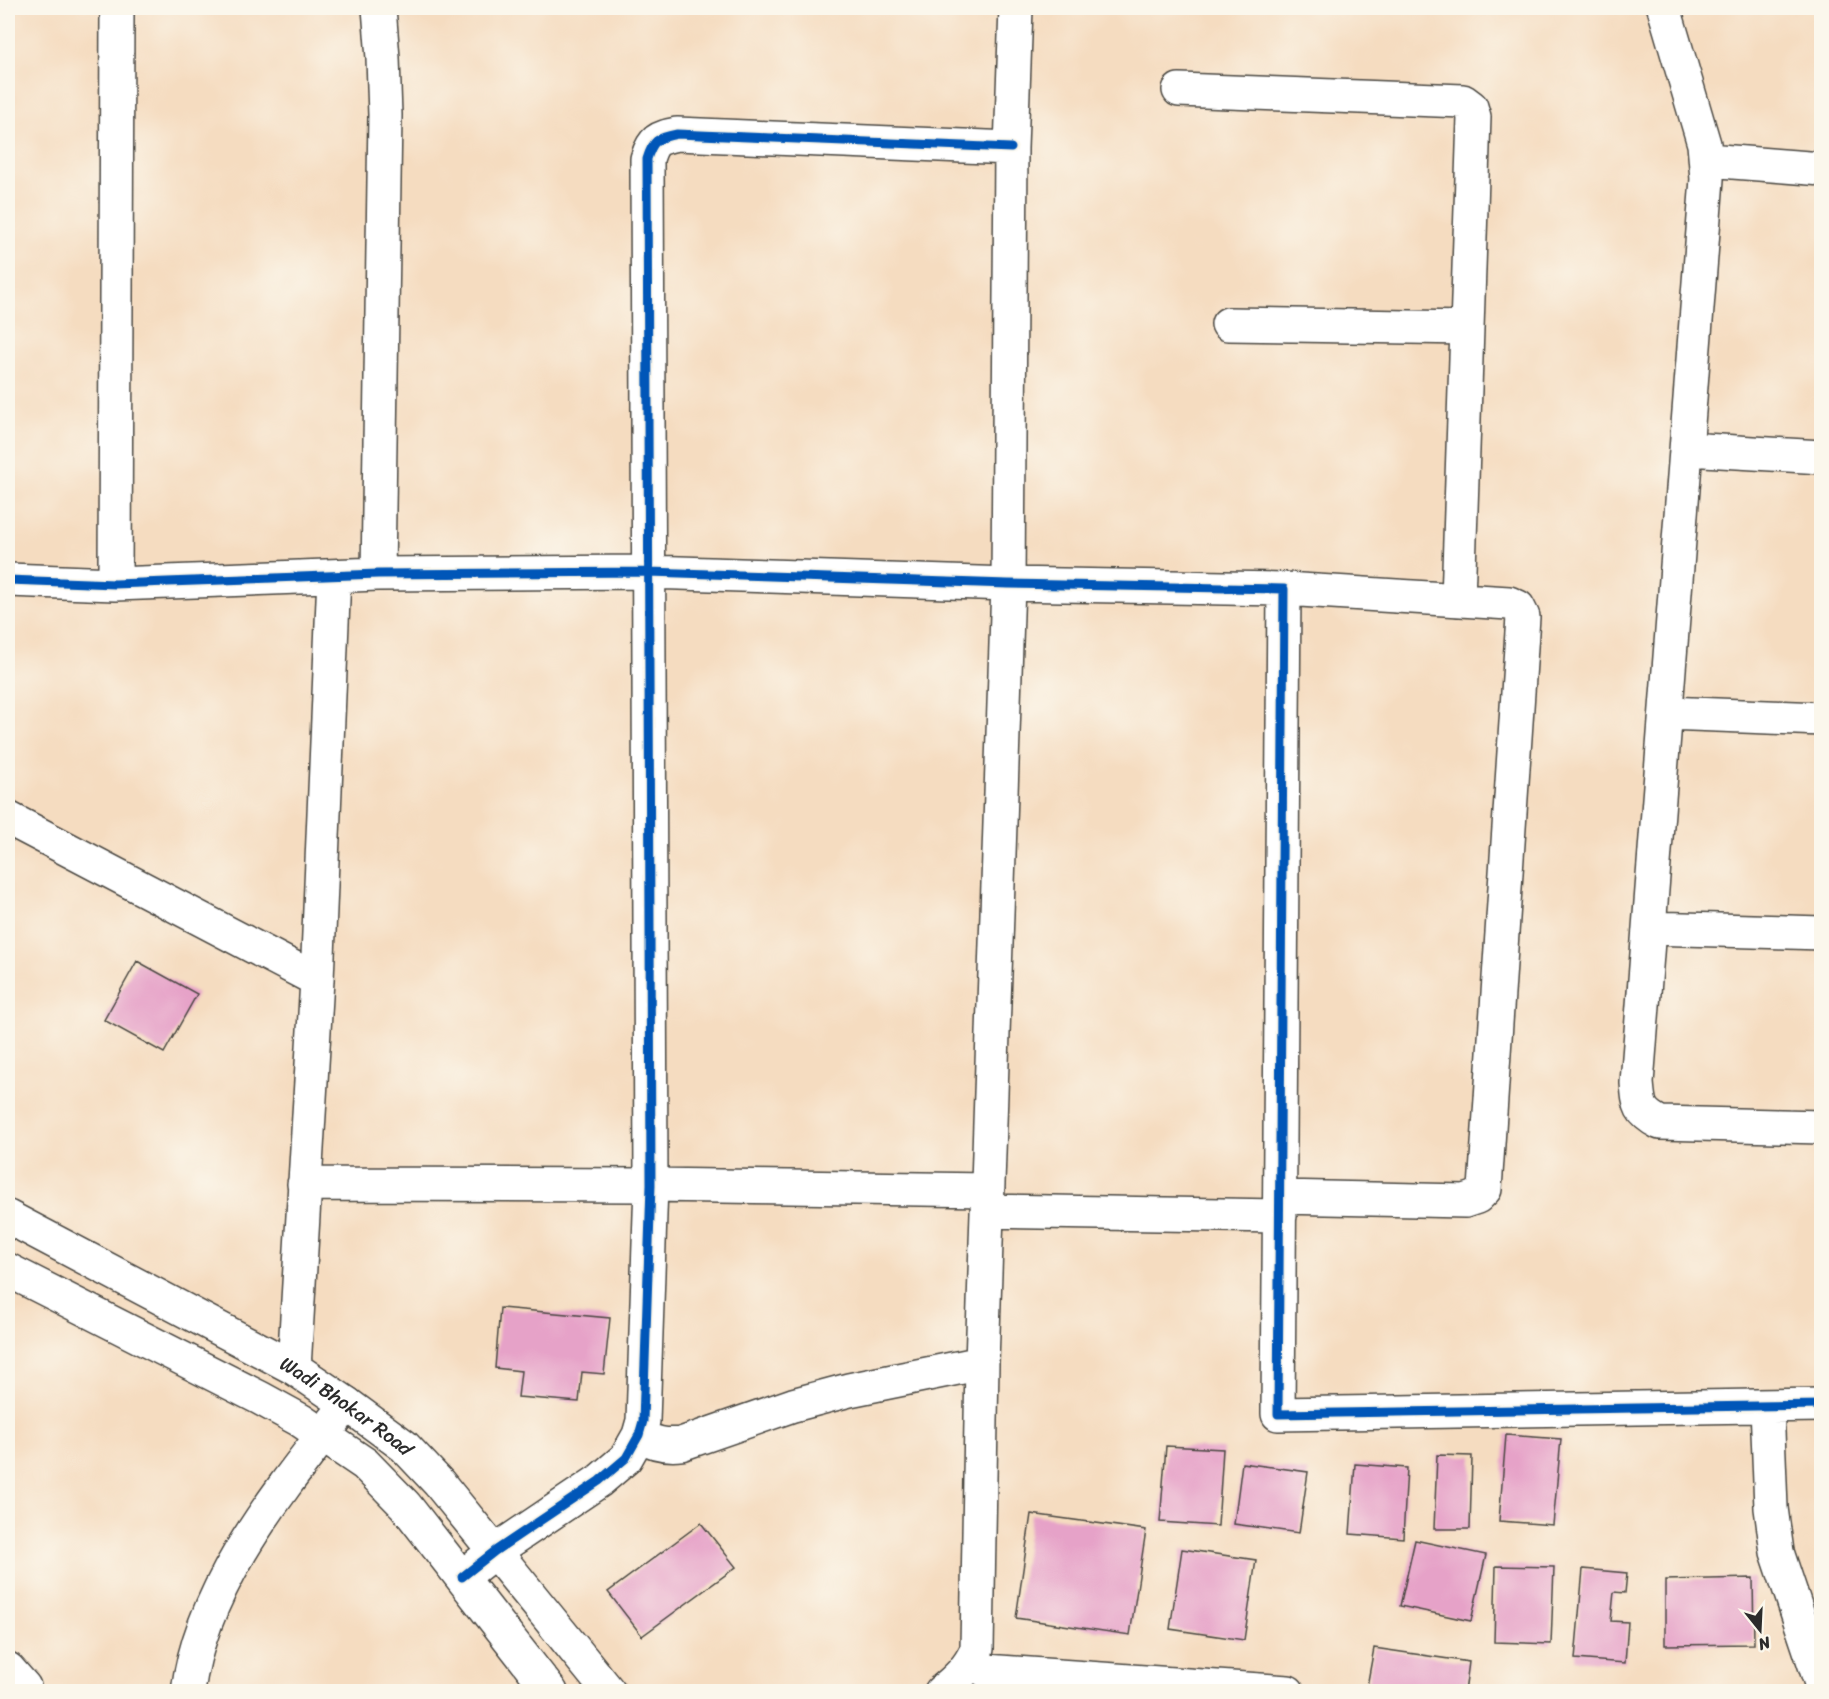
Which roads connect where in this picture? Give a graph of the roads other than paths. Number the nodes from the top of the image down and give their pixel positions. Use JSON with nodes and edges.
{"nodes":[{"id":1,"x":117,"y":8,"type":"edge"},
{"id":2,"x":379,"y":8,"type":"edge"},
{"id":3,"x":1016,"y":8,"type":"edge"},
{"id":4,"x":1664,"y":8,"type":"edge"},
{"id":5,"x":1179,"y":90,"type":"dead end"},
{"id":6,"x":1011,"y":148,"type":"junction"},
{"id":7,"x":1707,"y":160,"type":"junction"},
{"id":8,"x":1821,"y":169,"type":"edge"},
{"id":9,"x":1228,"y":324,"type":"dead end"},
{"id":10,"x":1467,"y":328,"type":"junction"},
{"id":11,"x":1687,"y":450,"type":"junction"},
{"id":12,"x":1821,"y":457,"type":"edge"},
{"id":13,"x":649,"y":572,"type":"junction"},
{"id":14,"x":378,"y":574,"type":"junction"},
{"id":15,"x":334,"y":576,"type":"junction"},
{"id":16,"x":8,"y":580,"type":"edge"},
{"id":17,"x":115,"y":584,"type":"junction"},
{"id":18,"x":1008,"y":584,"type":"junction"},
{"id":19,"x":1284,"y":589,"type":"junction"},
{"id":20,"x":1458,"y":600,"type":"junction"},
{"id":21,"x":1666,"y":713,"type":"junction"},
{"id":22,"x":1821,"y":719,"type":"edge"},
{"id":23,"x":8,"y":818,"type":"edge"},
{"id":24,"x":1649,"y":928,"type":"junction"},
{"id":25,"x":1821,"y":933,"type":"edge"},
{"id":26,"x":316,"y":980,"type":"junction"},
{"id":27,"x":1821,"y":1127,"type":"edge"},
{"id":28,"x":304,"y":1184,"type":"junction"},
{"id":29,"x":651,"y":1185,"type":"junction"},
{"id":30,"x":987,"y":1201,"type":"junction"},
{"id":31,"x":1280,"y":1207,"type":"junction"},
{"id":32,"x":8,"y":1217,"type":"edge"},
{"id":33,"x":8,"y":1270,"type":"edge"},
{"id":34,"x":982,"y":1363,"type":"junction"},
{"id":35,"x":294,"y":1368,"type":"junction"},
{"id":36,"x":347,"y":1404,"type":"junction"},
{"id":37,"x":1821,"y":1405,"type":"edge"},
{"id":38,"x":1767,"y":1406,"type":"junction"},
{"id":39,"x":323,"y":1435,"type":"junction"},
{"id":40,"x":639,"y":1435,"type":"junction"},
{"id":41,"x":495,"y":1551,"type":"junction"},
{"id":42,"x":462,"y":1577,"type":"junction"},
{"id":43,"x":8,"y":1669,"type":"edge"},
{"id":44,"x":987,"y":1676,"type":"edge"},
{"id":45,"x":1821,"y":1686,"type":"edge"},
{"id":46,"x":24,"y":1692,"type":"edge"},
{"id":47,"x":188,"y":1692,"type":"edge"},
{"id":48,"x":551,"y":1692,"type":"edge"},
{"id":49,"x":609,"y":1692,"type":"edge"},
{"id":50,"x":941,"y":1692,"type":"edge"},
{"id":51,"x":1288,"y":1692,"type":"edge"}],
"edges":[{"from":1,"to":17,"type":"street"},
{"from":2,"to":14,"type":"street"},
{"from":3,"to":6,"type":"street"},
{"from":4,"to":7,"type":"street"},
{"from":5,"to":10,"type":"street"},
{"from":6,"to":13,"type":"street"},
{"from":6,"to":18,"type":"street"},
{"from":7,"to":8,"type":"street"},
{"from":7,"to":11,"type":"street"},
{"from":9,"to":10,"type":"street"},
{"from":10,"to":20,"type":"street"},
{"from":11,"to":12,"type":"street"},
{"from":11,"to":21,"type":"street"},
{"from":13,"to":14,"type":"street"},
{"from":13,"to":18,"type":"street"},
{"from":13,"to":29,"type":"street"},
{"from":14,"to":15,"type":"street"},
{"from":15,"to":17,"type":"street"},
{"from":15,"to":26,"type":"street"},
{"from":16,"to":17,"type":"street"},
{"from":18,"to":19,"type":"street"},
{"from":18,"to":30,"type":"street"},
{"from":19,"to":20,"type":"street"},
{"from":19,"to":31,"type":"street"},
{"from":20,"to":31,"type":"street"},
{"from":21,"to":22,"type":"street"},
{"from":21,"to":24,"type":"street"},
{"from":23,"to":26,"type":"street"},
{"from":24,"to":25,"type":"street"},
{"from":24,"to":27,"type":"street"},
{"from":26,"to":28,"type":"street"},
{"from":28,"to":29,"type":"street"},
{"from":28,"to":35,"type":"street"},
{"from":29,"to":30,"type":"street"},
{"from":29,"to":40,"type":"street"},
{"from":30,"to":31,"type":"street"},
{"from":30,"to":34,"type":"street"},
{"from":31,"to":38,"type":"street"},
{"from":32,"to":35,"type":"street","name":"Wadi Bhokar Road"},
{"from":33,"to":39,"type":"street","name":"Wadi Bhokar Road"},
{"from":34,"to":40,"type":"street"},
{"from":34,"to":44,"type":"street"},
{"from":35,"to":36,"type":"street","name":"Wadi Bhokar Road"},
{"from":36,"to":39,"type":"street"},
{"from":36,"to":41,"type":"street","name":"Wadi Bhokar Road"},
{"from":37,"to":38,"type":"street"},
{"from":38,"to":45,"type":"street"},
{"from":39,"to":42,"type":"street","name":"Wadi Bhokar Road"},
{"from":39,"to":47,"type":"street"},
{"from":40,"to":41,"type":"street"},
{"from":41,"to":42,"type":"street"},
{"from":41,"to":49,"type":"street","name":"Wadi Bhokar Road"},
{"from":42,"to":48,"type":"street","name":"Wadi Bhokar Road"},
{"from":43,"to":46,"type":"street"},
{"from":44,"to":50,"type":"street"},
{"from":44,"to":51,"type":"street"}]}
